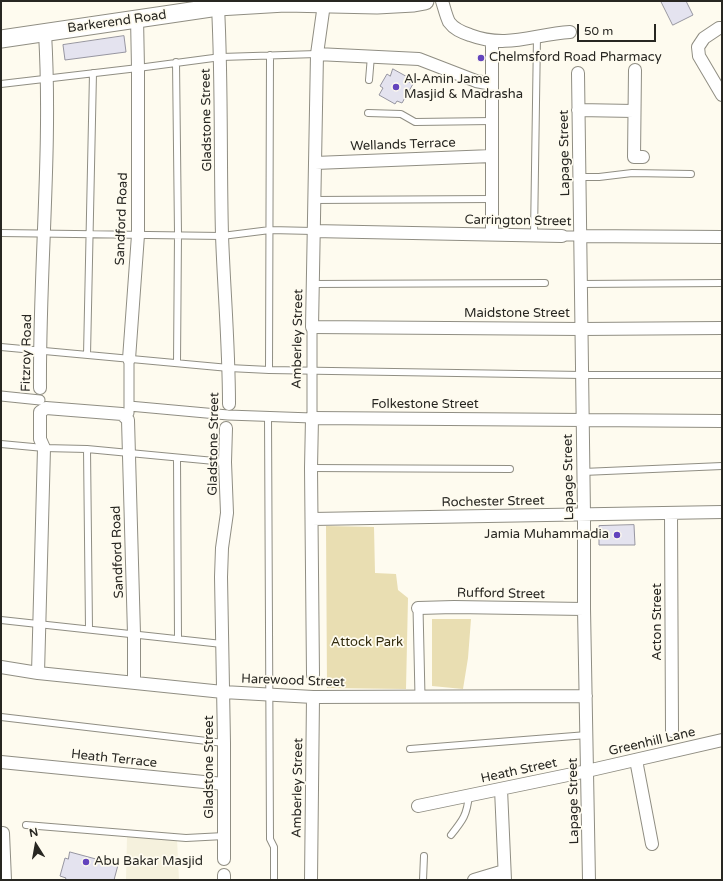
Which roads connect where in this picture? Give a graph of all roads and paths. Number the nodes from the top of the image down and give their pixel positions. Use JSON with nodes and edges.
{"nodes":[{"id":1,"x":442,"y":1,"type":"edge"},
{"id":2,"x":418,"y":2,"type":"edge"},
{"id":3,"x":377,"y":3,"type":"edge"},
{"id":4,"x":324,"y":4,"type":"junction"},
{"id":5,"x":218,"y":8,"type":"junction"},
{"id":6,"x":137,"y":18,"type":"junction"},
{"id":7,"x":722,"y":28,"type":"edge"},
{"id":8,"x":570,"y":32,"type":"dead end"},
{"id":9,"x":45,"y":33,"type":"junction"},
{"id":10,"x":537,"y":36,"type":"junction"},
{"id":11,"x":1,"y":39,"type":"edge"},
{"id":12,"x":492,"y":41,"type":"junction"},
{"id":13,"x":317,"y":54,"type":"junction"},
{"id":14,"x":270,"y":56,"type":"junction"},
{"id":15,"x":371,"y":56,"type":"junction"},
{"id":16,"x":221,"y":57,"type":"junction"},
{"id":17,"x":176,"y":62,"type":"junction"},
{"id":18,"x":138,"y":68,"type":"junction"},
{"id":19,"x":635,"y":70,"type":"dead end"},
{"id":20,"x":93,"y":73,"type":"junction"},
{"id":21,"x":578,"y":73,"type":"dead end"},
{"id":22,"x":48,"y":78,"type":"junction"},
{"id":23,"x":369,"y":80,"type":"dead end"},
{"id":24,"x":1,"y":84,"type":"edge"},
{"id":25,"x":492,"y":84,"type":"junction"},
{"id":26,"x":721,"y":91,"type":"edge"},
{"id":27,"x":578,"y":110,"type":"junction"},
{"id":28,"x":634,"y":111,"type":"junction"},
{"id":29,"x":368,"y":113,"type":"dead end"},
{"id":30,"x":492,"y":121,"type":"junction"},
{"id":31,"x":492,"y":156,"type":"junction"},
{"id":32,"x":643,"y":157,"type":"dead end"},
{"id":33,"x":314,"y":163,"type":"junction"},
{"id":34,"x":691,"y":174,"type":"dead end"},
{"id":35,"x":579,"y":177,"type":"junction"},
{"id":36,"x":492,"y":199,"type":"junction"},
{"id":37,"x":314,"y":200,"type":"junction"},
{"id":38,"x":270,"y":230,"type":"junction"},
{"id":39,"x":313,"y":231,"type":"junction"},
{"id":40,"x":1,"y":233,"type":"edge"},
{"id":41,"x":44,"y":233,"type":"junction"},
{"id":42,"x":90,"y":234,"type":"junction"},
{"id":43,"x":178,"y":234,"type":"junction"},
{"id":44,"x":492,"y":234,"type":"junction"},
{"id":45,"x":138,"y":235,"type":"junction"},
{"id":46,"x":534,"y":235,"type":"junction"},
{"id":47,"x":222,"y":236,"type":"junction"},
{"id":48,"x":562,"y":236,"type":"joint"},
{"id":49,"x":580,"y":236,"type":"junction"},
{"id":50,"x":722,"y":237,"type":"edge"},
{"id":51,"x":545,"y":283,"type":"dead end"},
{"id":52,"x":722,"y":283,"type":"edge"},
{"id":53,"x":313,"y":284,"type":"junction"},
{"id":54,"x":581,"y":284,"type":"junction"},
{"id":55,"x":312,"y":327,"type":"junction"},
{"id":56,"x":722,"y":328,"type":"edge"},
{"id":57,"x":581,"y":329,"type":"junction"},
{"id":58,"x":1,"y":347,"type":"edge"},
{"id":59,"x":40,"y":351,"type":"junction"},
{"id":60,"x":87,"y":355,"type":"junction"},
{"id":61,"x":129,"y":359,"type":"junction"},
{"id":62,"x":177,"y":363,"type":"junction"},
{"id":63,"x":229,"y":368,"type":"junction"},
{"id":64,"x":269,"y":370,"type":"junction"},
{"id":65,"x":311,"y":372,"type":"junction"},
{"id":66,"x":722,"y":375,"type":"edge"},
{"id":67,"x":582,"y":376,"type":"junction"},
{"id":68,"x":40,"y":388,"type":"joint"},
{"id":69,"x":1,"y":396,"type":"edge"},
{"id":70,"x":40,"y":406,"type":"junction"},
{"id":71,"x":229,"y":409,"type":"junction"},
{"id":72,"x":126,"y":413,"type":"junction"},
{"id":73,"x":268,"y":416,"type":"junction"},
{"id":74,"x":312,"y":418,"type":"junction"},
{"id":75,"x":583,"y":420,"type":"junction"},
{"id":76,"x":722,"y":421,"type":"edge"},
{"id":77,"x":226,"y":428,"type":"joint"},
{"id":78,"x":1,"y":444,"type":"edge"},
{"id":79,"x":44,"y":448,"type":"junction"},
{"id":80,"x":87,"y":449,"type":"junction"},
{"id":81,"x":129,"y":454,"type":"junction"},
{"id":82,"x":177,"y":458,"type":"junction"},
{"id":83,"x":225,"y":462,"type":"junction"},
{"id":84,"x":722,"y":466,"type":"edge"},
{"id":85,"x":311,"y":468,"type":"junction"},
{"id":86,"x":510,"y":469,"type":"dead end"},
{"id":87,"x":583,"y":472,"type":"junction"},
{"id":88,"x":722,"y":512,"type":"edge"},
{"id":89,"x":671,"y":513,"type":"junction"},
{"id":90,"x":584,"y":515,"type":"junction"},
{"id":91,"x":312,"y":519,"type":"junction"},
{"id":92,"x":418,"y":608,"type":"joint"},
{"id":93,"x":584,"y":609,"type":"junction"},
{"id":94,"x":1,"y":620,"type":"edge"},
{"id":95,"x":39,"y":623,"type":"junction"},
{"id":96,"x":89,"y":629,"type":"junction"},
{"id":97,"x":134,"y":634,"type":"junction"},
{"id":98,"x":178,"y":639,"type":"junction"},
{"id":99,"x":222,"y":644,"type":"junction"},
{"id":100,"x":1,"y":667,"type":"edge"},
{"id":101,"x":38,"y":672,"type":"junction"},
{"id":102,"x":313,"y":675,"type":"dead end"},
{"id":103,"x":134,"y":682,"type":"junction"},
{"id":104,"x":223,"y":692,"type":"junction"},
{"id":105,"x":269,"y":695,"type":"junction"},
{"id":106,"x":420,"y":696,"type":"junction"},
{"id":107,"x":586,"y":696,"type":"junction"},
{"id":108,"x":314,"y":697,"type":"junction"},
{"id":109,"x":1,"y":716,"type":"edge"},
{"id":110,"x":672,"y":731,"type":"dead end"},
{"id":111,"x":587,"y":735,"type":"junction"},
{"id":112,"x":722,"y":740,"type":"edge"},
{"id":113,"x":224,"y":743,"type":"junction"},
{"id":114,"x":410,"y":749,"type":"dead end"},
{"id":115,"x":636,"y":760,"type":"junction"},
{"id":116,"x":1,"y":762,"type":"edge"},
{"id":117,"x":587,"y":771,"type":"junction"},
{"id":118,"x":224,"y":784,"type":"junction"},
{"id":119,"x":501,"y":789,"type":"junction"},
{"id":120,"x":469,"y":796,"type":"junction"},
{"id":121,"x":418,"y":806,"type":"dead end"},
{"id":122,"x":26,"y":825,"type":"dead end"},
{"id":123,"x":2,"y":833,"type":"edge"},
{"id":124,"x":451,"y":835,"type":"dead end"},
{"id":125,"x":224,"y":836,"type":"junction"},
{"id":126,"x":652,"y":844,"type":"dead end"},
{"id":127,"x":424,"y":856,"type":"dead end"},
{"id":128,"x":224,"y":859,"type":"joint"},
{"id":129,"x":504,"y":876,"type":"edge"},
{"id":130,"x":224,"y":878,"type":"edge"},
{"id":131,"x":5,"y":880,"type":"edge"},
{"id":132,"x":274,"y":880,"type":"edge"},
{"id":133,"x":311,"y":880,"type":"edge"},
{"id":134,"x":423,"y":880,"type":"edge"},
{"id":135,"x":474,"y":880,"type":"edge"},
{"id":136,"x":589,"y":880,"type":"edge"}],
"edges":[{"from":1,"to":12,"type":"street"},
{"from":2,"to":3,"type":"main road","name":"Barkerend Road"},
{"from":3,"to":4,"type":"main road","name":"Barkerend Road"},
{"from":4,"to":5,"type":"main road","name":"Barkerend Road"},
{"from":4,"to":13,"type":"street","name":"Amberley Street"},
{"from":5,"to":6,"type":"main road","name":"Barkerend Road"},
{"from":5,"to":16,"type":"street","name":"Gladstone Street"},
{"from":6,"to":9,"type":"main road","name":"Barkerend Road"},
{"from":6,"to":18,"type":"street","name":"Sandford Road"},
{"from":7,"to":26,"type":"street"},
{"from":8,"to":10,"type":"street"},
{"from":9,"to":11,"type":"main road","name":"Barkerend Road"},
{"from":9,"to":22,"type":"street","name":"Fitzroy Road"},
{"from":10,"to":12,"type":"street"},
{"from":10,"to":46,"type":"lane"},
{"from":12,"to":25,"type":"street"},
{"from":13,"to":14,"type":"lane"},
{"from":13,"to":15,"type":"street"},
{"from":13,"to":33,"type":"street","name":"Amberley Street"},
{"from":14,"to":16,"type":"lane"},
{"from":14,"to":38,"type":"lane"},
{"from":15,"to":23,"type":"lane"},
{"from":15,"to":25,"type":"street"},
{"from":16,"to":17,"type":"lane"},
{"from":16,"to":47,"type":"street","name":"Gladstone Street"},
{"from":17,"to":18,"type":"lane"},
{"from":17,"to":43,"type":"lane"},
{"from":18,"to":20,"type":"lane"},
{"from":18,"to":45,"type":"street","name":"Sandford Road"},
{"from":19,"to":28,"type":"street"},
{"from":20,"to":22,"type":"lane"},
{"from":20,"to":42,"type":"lane"},
{"from":21,"to":27,"type":"street","name":"Lapage Street"},
{"from":22,"to":24,"type":"lane"},
{"from":22,"to":41,"type":"street","name":"Fitzroy Road"},
{"from":25,"to":30,"type":"street"},
{"from":27,"to":28,"type":"street"},
{"from":27,"to":35,"type":"street","name":"Lapage Street"},
{"from":28,"to":32,"type":"street"},
{"from":29,"to":30,"type":"lane"},
{"from":30,"to":31,"type":"street"},
{"from":31,"to":33,"type":"street","name":"Wellands Terrace"},
{"from":31,"to":36,"type":"street"},
{"from":33,"to":37,"type":"street","name":"Amberley Street"},
{"from":34,"to":35,"type":"lane"},
{"from":35,"to":49,"type":"street","name":"Lapage Street"},
{"from":36,"to":37,"type":"lane"},
{"from":36,"to":44,"type":"street"},
{"from":37,"to":39,"type":"street","name":"Amberley Street"},
{"from":38,"to":39,"type":"lane"},
{"from":38,"to":47,"type":"lane"},
{"from":38,"to":64,"type":"lane"},
{"from":39,"to":44,"type":"street","name":"Carrington Street"},
{"from":39,"to":53,"type":"street","name":"Amberley Street"},
{"from":40,"to":41,"type":"lane"},
{"from":41,"to":42,"type":"lane"},
{"from":41,"to":59,"type":"street","name":"Fitzroy Road"},
{"from":42,"to":45,"type":"lane"},
{"from":42,"to":60,"type":"lane"},
{"from":43,"to":45,"type":"lane"},
{"from":43,"to":47,"type":"lane"},
{"from":43,"to":62,"type":"lane"},
{"from":44,"to":46,"type":"street","name":"Carrington Street"},
{"from":45,"to":61,"type":"street","name":"Sandford Road"},
{"from":46,"to":48,"type":"street","name":"Carrington Street"},
{"from":47,"to":63,"type":"street","name":"Gladstone Street"},
{"from":48,"to":49,"type":"street","name":"Carrington Street"},
{"from":49,"to":50,"type":"street","name":"Carrington Street"},
{"from":49,"to":54,"type":"street","name":"Lapage Street"},
{"from":51,"to":53,"type":"lane"},
{"from":52,"to":54,"type":"lane"},
{"from":53,"to":55,"type":"street","name":"Amberley Street"},
{"from":54,"to":57,"type":"street","name":"Lapage Street"},
{"from":55,"to":57,"type":"street","name":"Maidstone Street"},
{"from":55,"to":65,"type":"street","name":"Amberley Street"},
{"from":56,"to":57,"type":"street","name":"Maidstone Street"},
{"from":57,"to":67,"type":"street","name":"Lapage Street"},
{"from":58,"to":59,"type":"lane"},
{"from":59,"to":60,"type":"lane"},
{"from":59,"to":68,"type":"street","name":"Fitzroy Road"},
{"from":60,"to":61,"type":"lane"},
{"from":61,"to":62,"type":"lane"},
{"from":61,"to":72,"type":"street","name":"Sandford Road"},
{"from":62,"to":63,"type":"lane"},
{"from":63,"to":64,"type":"lane"},
{"from":63,"to":71,"type":"street","name":"Gladstone Street"},
{"from":64,"to":65,"type":"lane"},
{"from":65,"to":67,"type":"lane"},
{"from":65,"to":74,"type":"street","name":"Amberley Street"},
{"from":66,"to":67,"type":"lane"},
{"from":67,"to":75,"type":"street","name":"Lapage Street"},
{"from":68,"to":70,"type":"street","name":"Fitzroy Road"},
{"from":69,"to":70,"type":"street","name":"Folkestone Street"},
{"from":70,"to":72,"type":"street","name":"Folkestone Street"},
{"from":70,"to":79,"type":"street","name":"Fitzroy Road"},
{"from":71,"to":72,"type":"street","name":"Folkestone Street"},
{"from":71,"to":73,"type":"street","name":"Folkestone Street"},
{"from":71,"to":77,"type":"street","name":"Gladstone Street"},
{"from":72,"to":81,"type":"street","name":"Sandford Road"},
{"from":73,"to":74,"type":"street","name":"Folkestone Street"},
{"from":73,"to":105,"type":"lane"},
{"from":74,"to":75,"type":"street","name":"Folkestone Street"},
{"from":74,"to":85,"type":"street","name":"Amberley Street"},
{"from":75,"to":76,"type":"street","name":"Folkestone Street"},
{"from":75,"to":87,"type":"street","name":"Lapage Street"},
{"from":77,"to":83,"type":"street","name":"Gladstone Street"},
{"from":78,"to":79,"type":"lane"},
{"from":79,"to":80,"type":"lane"},
{"from":79,"to":95,"type":"street","name":"Fitzroy Road"},
{"from":80,"to":81,"type":"lane"},
{"from":80,"to":96,"type":"lane"},
{"from":81,"to":82,"type":"lane"},
{"from":81,"to":97,"type":"street","name":"Sandford Road"},
{"from":82,"to":83,"type":"lane"},
{"from":82,"to":98,"type":"lane"},
{"from":83,"to":99,"type":"street","name":"Gladstone Street"},
{"from":84,"to":87,"type":"lane"},
{"from":85,"to":86,"type":"lane"},
{"from":85,"to":91,"type":"street","name":"Amberley Street"},
{"from":87,"to":90,"type":"street","name":"Lapage Street"},
{"from":88,"to":89,"type":"street","name":"Rochester Street"},
{"from":89,"to":90,"type":"street","name":"Rochester Street"},
{"from":89,"to":110,"type":"street","name":"Acton Street"},
{"from":90,"to":91,"type":"street","name":"Rochester Street"},
{"from":90,"to":93,"type":"street","name":"Lapage Street"},
{"from":91,"to":102,"type":"street","name":"Amberley Street"},
{"from":92,"to":93,"type":"street","name":"Rufford Street"},
{"from":92,"to":106,"type":"street"},
{"from":93,"to":107,"type":"street","name":"Lapage Street"},
{"from":94,"to":95,"type":"lane"},
{"from":95,"to":96,"type":"lane"},
{"from":95,"to":101,"type":"street","name":"Fitzroy Road"},
{"from":96,"to":97,"type":"lane"},
{"from":97,"to":98,"type":"lane"},
{"from":97,"to":103,"type":"street","name":"Sandford Road"},
{"from":98,"to":99,"type":"lane"},
{"from":99,"to":104,"type":"street","name":"Gladstone Street"},
{"from":100,"to":101,"type":"street","name":"Harewood Street"},
{"from":101,"to":103,"type":"street","name":"Harewood Street"},
{"from":103,"to":104,"type":"street","name":"Harewood Street"},
{"from":104,"to":105,"type":"street","name":"Harewood Street"},
{"from":104,"to":113,"type":"street","name":"Gladstone Street"},
{"from":105,"to":108,"type":"street","name":"Harewood Street"},
{"from":105,"to":132,"type":"lane"},
{"from":106,"to":107,"type":"street","name":"Harewood Street"},
{"from":106,"to":108,"type":"street","name":"Harewood Street"},
{"from":107,"to":111,"type":"street","name":"Lapage Street"},
{"from":108,"to":133,"type":"street","name":"Amberley Street"},
{"from":109,"to":113,"type":"lane"},
{"from":111,"to":114,"type":"lane"},
{"from":111,"to":117,"type":"street","name":"Lapage Street"},
{"from":112,"to":115,"type":"street","name":"Greenhill Lane"},
{"from":113,"to":118,"type":"street","name":"Gladstone Street"},
{"from":115,"to":117,"type":"street","name":"Greenhill Lane"},
{"from":115,"to":126,"type":"street"},
{"from":116,"to":118,"type":"street","name":"Heath Terrace"},
{"from":117,"to":119,"type":"street","name":"Heath Street"},
{"from":117,"to":136,"type":"street","name":"Lapage Street"},
{"from":118,"to":125,"type":"street","name":"Gladstone Street"},
{"from":119,"to":120,"type":"street","name":"Heath Street"},
{"from":119,"to":129,"type":"street"},
{"from":120,"to":121,"type":"street","name":"Heath Street"},
{"from":120,"to":124,"type":"lane"},
{"from":122,"to":125,"type":"lane"},
{"from":123,"to":131,"type":"street"},
{"from":125,"to":128,"type":"street","name":"Gladstone Street"},
{"from":127,"to":134,"type":"lane"},
{"from":128,"to":130,"type":"street","name":"Gladstone Street"},
{"from":129,"to":135,"type":"street"}]}
